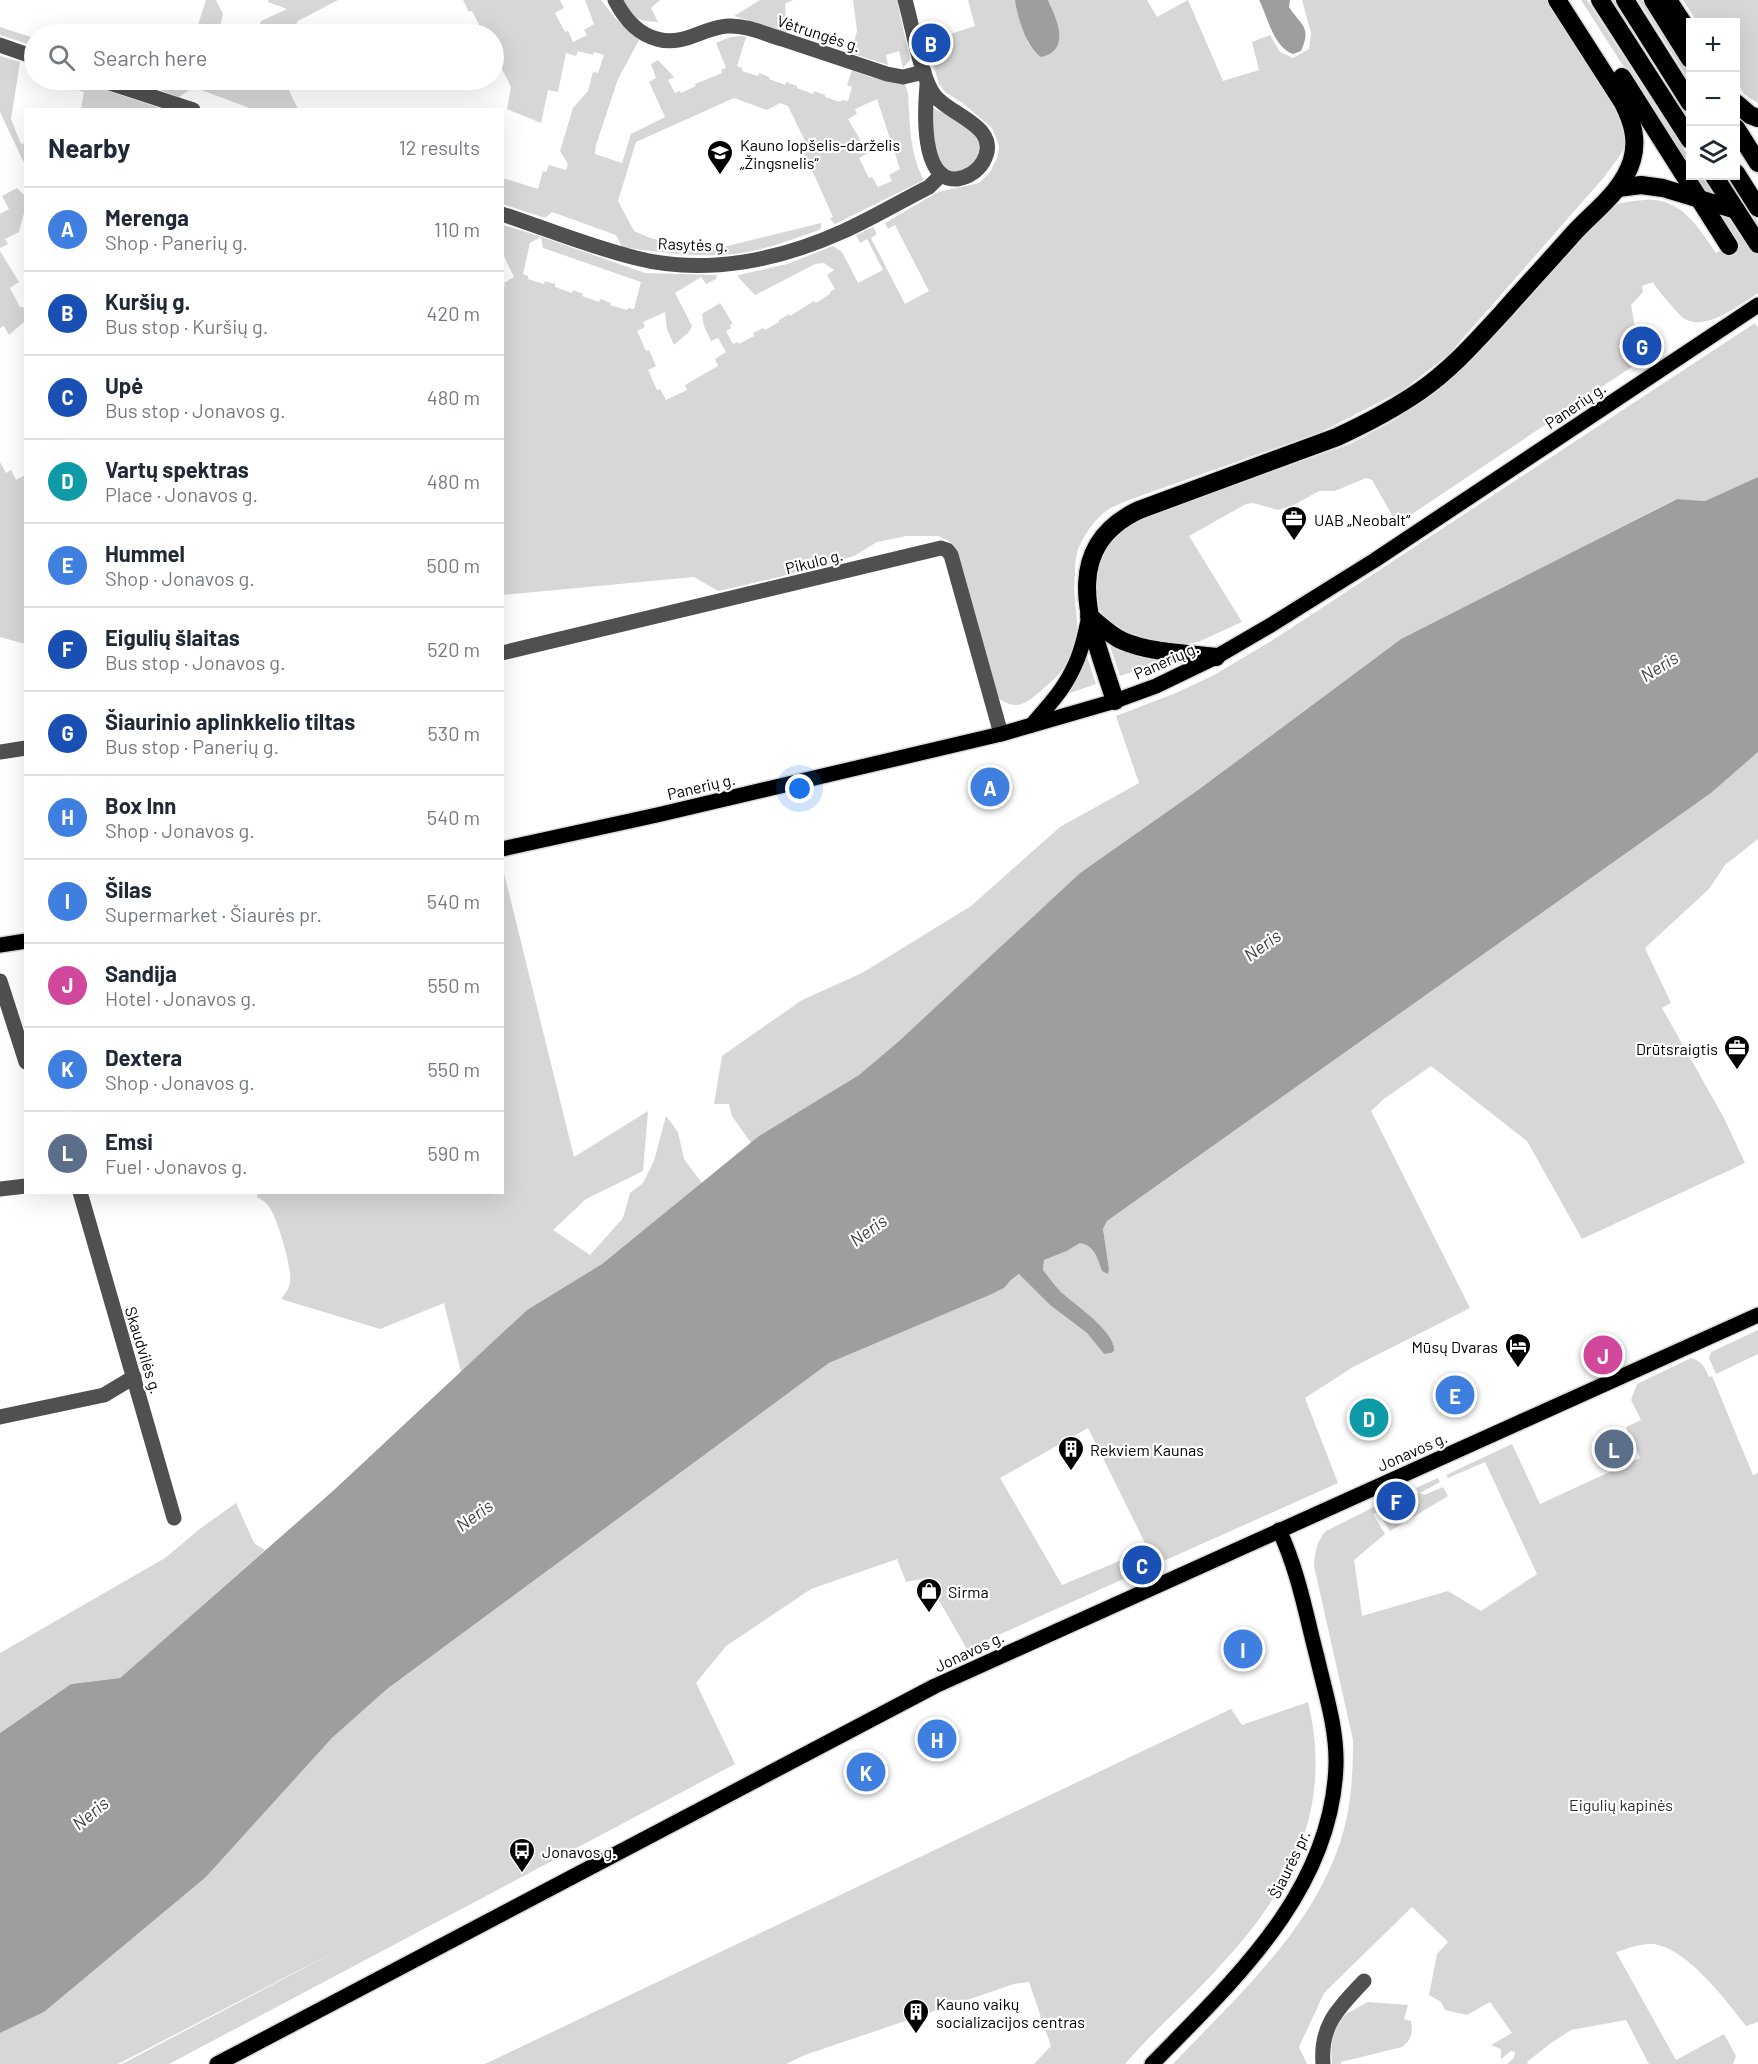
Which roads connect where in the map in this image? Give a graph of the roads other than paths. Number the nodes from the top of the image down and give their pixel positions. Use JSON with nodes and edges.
{"nodes":[{"id":1,"x":615,"y":0,"type":"edge"},
{"id":2,"x":906,"y":0,"type":"edge"},
{"id":3,"x":1557,"y":0,"type":"edge"},
{"id":4,"x":1572,"y":0,"type":"edge"},
{"id":5,"x":1600,"y":0,"type":"edge"},
{"id":6,"x":1625,"y":0,"type":"edge"},
{"id":7,"x":1653,"y":0,"type":"edge"},
{"id":8,"x":1668,"y":0,"type":"edge"},
{"id":9,"x":1686,"y":28,"type":"edge"},
{"id":10,"x":0,"y":45,"type":"edge"},
{"id":11,"x":1686,"y":52,"type":"edge"},
{"id":12,"x":24,"y":53,"type":"edge"},
{"id":13,"x":925,"y":78,"type":"junction"},
{"id":14,"x":132,"y":90,"type":"edge"},
{"id":15,"x":1686,"y":96,"type":"edge"},
{"id":16,"x":1740,"y":107,"type":"edge"},
{"id":17,"x":187,"y":108,"type":"edge"},
{"id":18,"x":1758,"y":117,"type":"edge"},
{"id":19,"x":1686,"y":134,"type":"edge"},
{"id":20,"x":1740,"y":134,"type":"edge"},
{"id":21,"x":1758,"y":163,"type":"edge"},
{"id":22,"x":941,"y":175,"type":"junction"},
{"id":23,"x":1740,"y":179,"type":"edge"},
{"id":24,"x":1717,"y":180,"type":"edge"},
{"id":25,"x":1618,"y":188,"type":"junction"},
{"id":26,"x":1704,"y":205,"type":"junction"},
{"id":27,"x":1758,"y":208,"type":"edge"},
{"id":28,"x":1736,"y":210,"type":"junction"},
{"id":29,"x":504,"y":215,"type":"edge"},
{"id":30,"x":1754,"y":238,"type":"edge"},
{"id":31,"x":1729,"y":246,"type":"dead end"},
{"id":32,"x":1758,"y":305,"type":"edge"},
{"id":33,"x":1089,"y":616,"type":"junction"},
{"id":34,"x":504,"y":653,"type":"edge"},
{"id":35,"x":1216,"y":657,"type":"junction"},
{"id":36,"x":1115,"y":700,"type":"junction"},
{"id":37,"x":1032,"y":725,"type":"junction"},
{"id":38,"x":1001,"y":734,"type":"junction"},
{"id":39,"x":24,"y":748,"type":"edge"},
{"id":40,"x":0,"y":752,"type":"edge"},
{"id":41,"x":504,"y":849,"type":"edge"},
{"id":42,"x":24,"y":941,"type":"edge"},
{"id":43,"x":0,"y":945,"type":"edge"},
{"id":44,"x":0,"y":981,"type":"edge"},
{"id":45,"x":24,"y":1056,"type":"edge"},
{"id":46,"x":24,"y":1186,"type":"edge"},
{"id":47,"x":0,"y":1189,"type":"edge"},
{"id":48,"x":81,"y":1194,"type":"edge"},
{"id":49,"x":1758,"y":1315,"type":"edge"},
{"id":50,"x":134,"y":1377,"type":"junction"},
{"id":51,"x":0,"y":1417,"type":"edge"},
{"id":52,"x":174,"y":1518,"type":"dead end"},
{"id":53,"x":1279,"y":1530,"type":"junction"},
{"id":54,"x":1364,"y":1981,"type":"dead end"},
{"id":55,"x":217,"y":2064,"type":"edge"},
{"id":56,"x":1152,"y":2064,"type":"edge"},
{"id":57,"x":1323,"y":2064,"type":"edge"}],
"edges":[{"from":1,"to":13,"type":"street","name":"Vėtrungės g."},
{"from":2,"to":13,"type":"street"},
{"from":3,"to":25,"type":"highway"},
{"from":4,"to":26,"type":"highway"},
{"from":5,"to":19,"type":"highway"},
{"from":6,"to":15,"type":"highway"},
{"from":7,"to":11,"type":"highway"},
{"from":8,"to":9,"type":"highway"},
{"from":10,"to":12,"type":"street"},
{"from":13,"to":22,"type":"street"},
{"from":13,"to":22,"type":"street"},
{"from":14,"to":17,"type":"street"},
{"from":16,"to":18,"type":"highway"},
{"from":20,"to":21,"type":"highway"},
{"from":22,"to":29,"type":"street","name":"Rasytės g."},
{"from":23,"to":27,"type":"highway"},
{"from":24,"to":28,"type":"highway"},
{"from":25,"to":26,"type":"highway"},
{"from":25,"to":33,"type":"highway"},
{"from":26,"to":28,"type":"highway"},
{"from":26,"to":31,"type":"highway"},
{"from":28,"to":30,"type":"highway"},
{"from":32,"to":35,"type":"main road","name":"Panerių g."},
{"from":33,"to":35,"type":"highway"},
{"from":33,"to":36,"type":"highway"},
{"from":33,"to":37,"type":"main road"},
{"from":34,"to":38,"type":"street","name":"Pikulo g."},
{"from":35,"to":36,"type":"main road","name":"Panerių g."},
{"from":36,"to":37,"type":"main road","name":"Panerių g."},
{"from":37,"to":38,"type":"main road","name":"Panerių g."},
{"from":38,"to":41,"type":"main road","name":"Panerių g."},
{"from":39,"to":40,"type":"street"},
{"from":42,"to":43,"type":"main road"},
{"from":44,"to":45,"type":"street"},
{"from":46,"to":47,"type":"street"},
{"from":48,"to":50,"type":"street","name":"Skaudvilės g."},
{"from":49,"to":53,"type":"main road","name":"Jonavos g."},
{"from":50,"to":51,"type":"street"},
{"from":50,"to":52,"type":"street","name":"Skaudvilės g."},
{"from":53,"to":55,"type":"main road","name":"Jonavos g."},
{"from":53,"to":56,"type":"main road","name":"Šiaurės pr."},
{"from":54,"to":57,"type":"street"}]}
